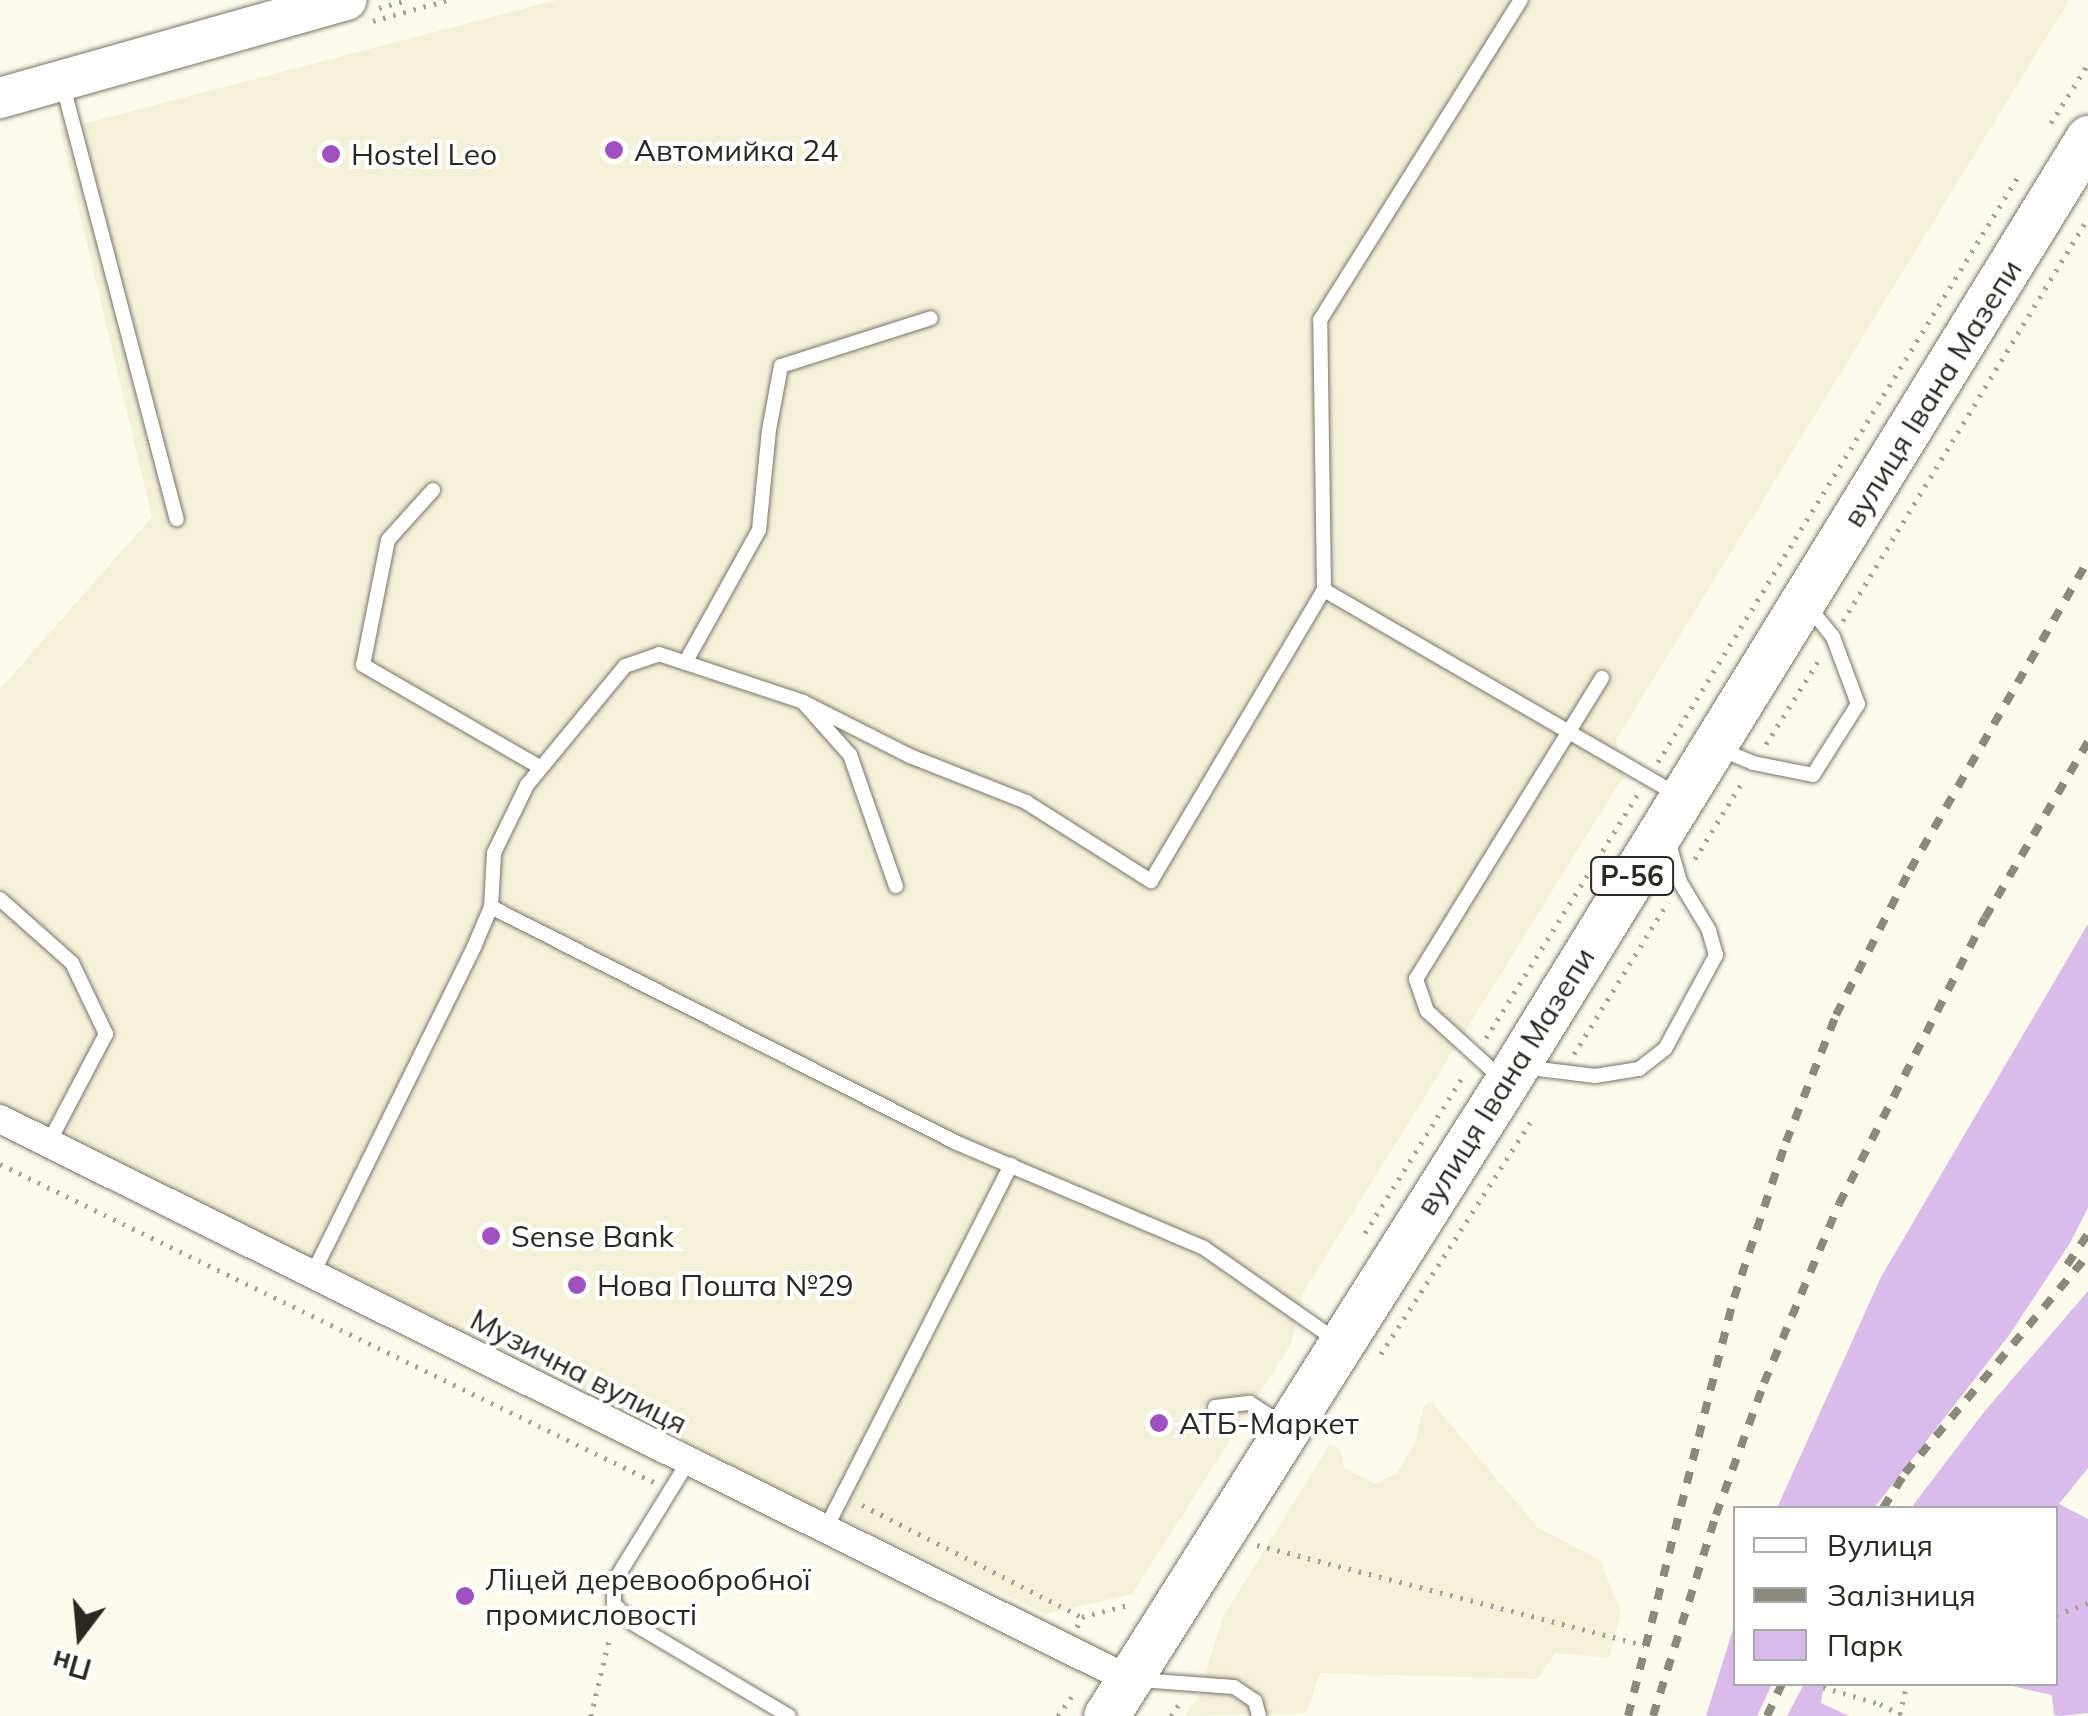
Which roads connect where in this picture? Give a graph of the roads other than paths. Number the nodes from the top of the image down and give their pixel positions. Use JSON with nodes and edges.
{"nodes":[{"id":1,"x":346,"y":0,"type":"edge"},
{"id":2,"x":1521,"y":0,"type":"edge"},
{"id":3,"x":62,"y":82,"type":"junction"},
{"id":4,"x":0,"y":98,"type":"edge"},
{"id":5,"x":2067,"y":135,"type":"edge"},
{"id":6,"x":931,"y":318,"type":"dead end"},
{"id":7,"x":433,"y":490,"type":"dead end"},
{"id":8,"x":177,"y":519,"type":"dead end"},
{"id":9,"x":1324,"y":590,"type":"junction"},
{"id":10,"x":1804,"y":601,"type":"junction"},
{"id":11,"x":685,"y":663,"type":"junction"},
{"id":12,"x":1602,"y":678,"type":"dead end"},
{"id":13,"x":803,"y":702,"type":"junction"},
{"id":14,"x":1570,"y":731,"type":"junction"},
{"id":15,"x":1712,"y":746,"type":"junction"},
{"id":16,"x":540,"y":767,"type":"junction"},
{"id":17,"x":1664,"y":799,"type":"junction"},
{"id":18,"x":896,"y":886,"type":"dead end"},
{"id":19,"x":0,"y":899,"type":"edge"},
{"id":20,"x":491,"y":907,"type":"junction"},
{"id":21,"x":1499,"y":1068,"type":"junction"},
{"id":22,"x":0,"y":1120,"type":"edge"},
{"id":23,"x":48,"y":1144,"type":"junction"},
{"id":24,"x":1011,"y":1165,"type":"junction"},
{"id":25,"x":313,"y":1273,"type":"junction"},
{"id":26,"x":1356,"y":1354,"type":"junction"},
{"id":27,"x":1214,"y":1406,"type":"dead end"},
{"id":28,"x":1286,"y":1426,"type":"junction"},
{"id":29,"x":688,"y":1462,"type":"junction"},
{"id":30,"x":825,"y":1530,"type":"junction"},
{"id":31,"x":1103,"y":1696,"type":"edge"},
{"id":32,"x":789,"y":1716,"type":"edge"},
{"id":33,"x":1258,"y":1716,"type":"edge"}],
"edges":[{"from":1,"to":3,"type":"main road"},
{"from":2,"to":9,"type":"lane"},
{"from":3,"to":4,"type":"main road"},
{"from":3,"to":8,"type":"lane"},
{"from":5,"to":10,"type":"main road","name":"вулиця Івана Мазепи","number":"Р-56"},
{"from":6,"to":11,"type":"lane"},
{"from":7,"to":16,"type":"lane"},
{"from":9,"to":13,"type":"lane"},
{"from":9,"to":14,"type":"lane"},
{"from":10,"to":15,"type":"main road","name":"вулиця Івана Мазепи","number":"Р-56"},
{"from":10,"to":15,"type":"lane"},
{"from":11,"to":13,"type":"lane"},
{"from":11,"to":16,"type":"lane"},
{"from":12,"to":14,"type":"lane"},
{"from":13,"to":18,"type":"lane"},
{"from":14,"to":17,"type":"lane"},
{"from":14,"to":21,"type":"lane"},
{"from":15,"to":17,"type":"main road","name":"вулиця Івана Мазепи","number":"Р-56"},
{"from":16,"to":20,"type":"lane"},
{"from":17,"to":21,"type":"main road","name":"вулиця Івана Мазепи","number":"Р-56"},
{"from":17,"to":21,"type":"lane"},
{"from":19,"to":23,"type":"lane"},
{"from":20,"to":24,"type":"lane"},
{"from":20,"to":25,"type":"lane"},
{"from":21,"to":26,"type":"main road","name":"вулиця Івана Мазепи","number":"Р-56"},
{"from":22,"to":23,"type":"street","name":"Музична вулиця"},
{"from":23,"to":25,"type":"street","name":"Музична вулиця"},
{"from":24,"to":26,"type":"lane"},
{"from":24,"to":30,"type":"lane"},
{"from":25,"to":29,"type":"street","name":"Музична вулиця"},
{"from":26,"to":28,"type":"main road","name":"вулиця Івана Мазепи","number":"Р-56"},
{"from":27,"to":28,"type":"lane"},
{"from":28,"to":31,"type":"main road","name":"вулиця Івана Мазепи","number":"Р-56"},
{"from":29,"to":30,"type":"street","name":"Музична вулиця"},
{"from":29,"to":32,"type":"lane"},
{"from":30,"to":31,"type":"street","name":"Музична вулиця"},
{"from":31,"to":33,"type":"lane"}]}
